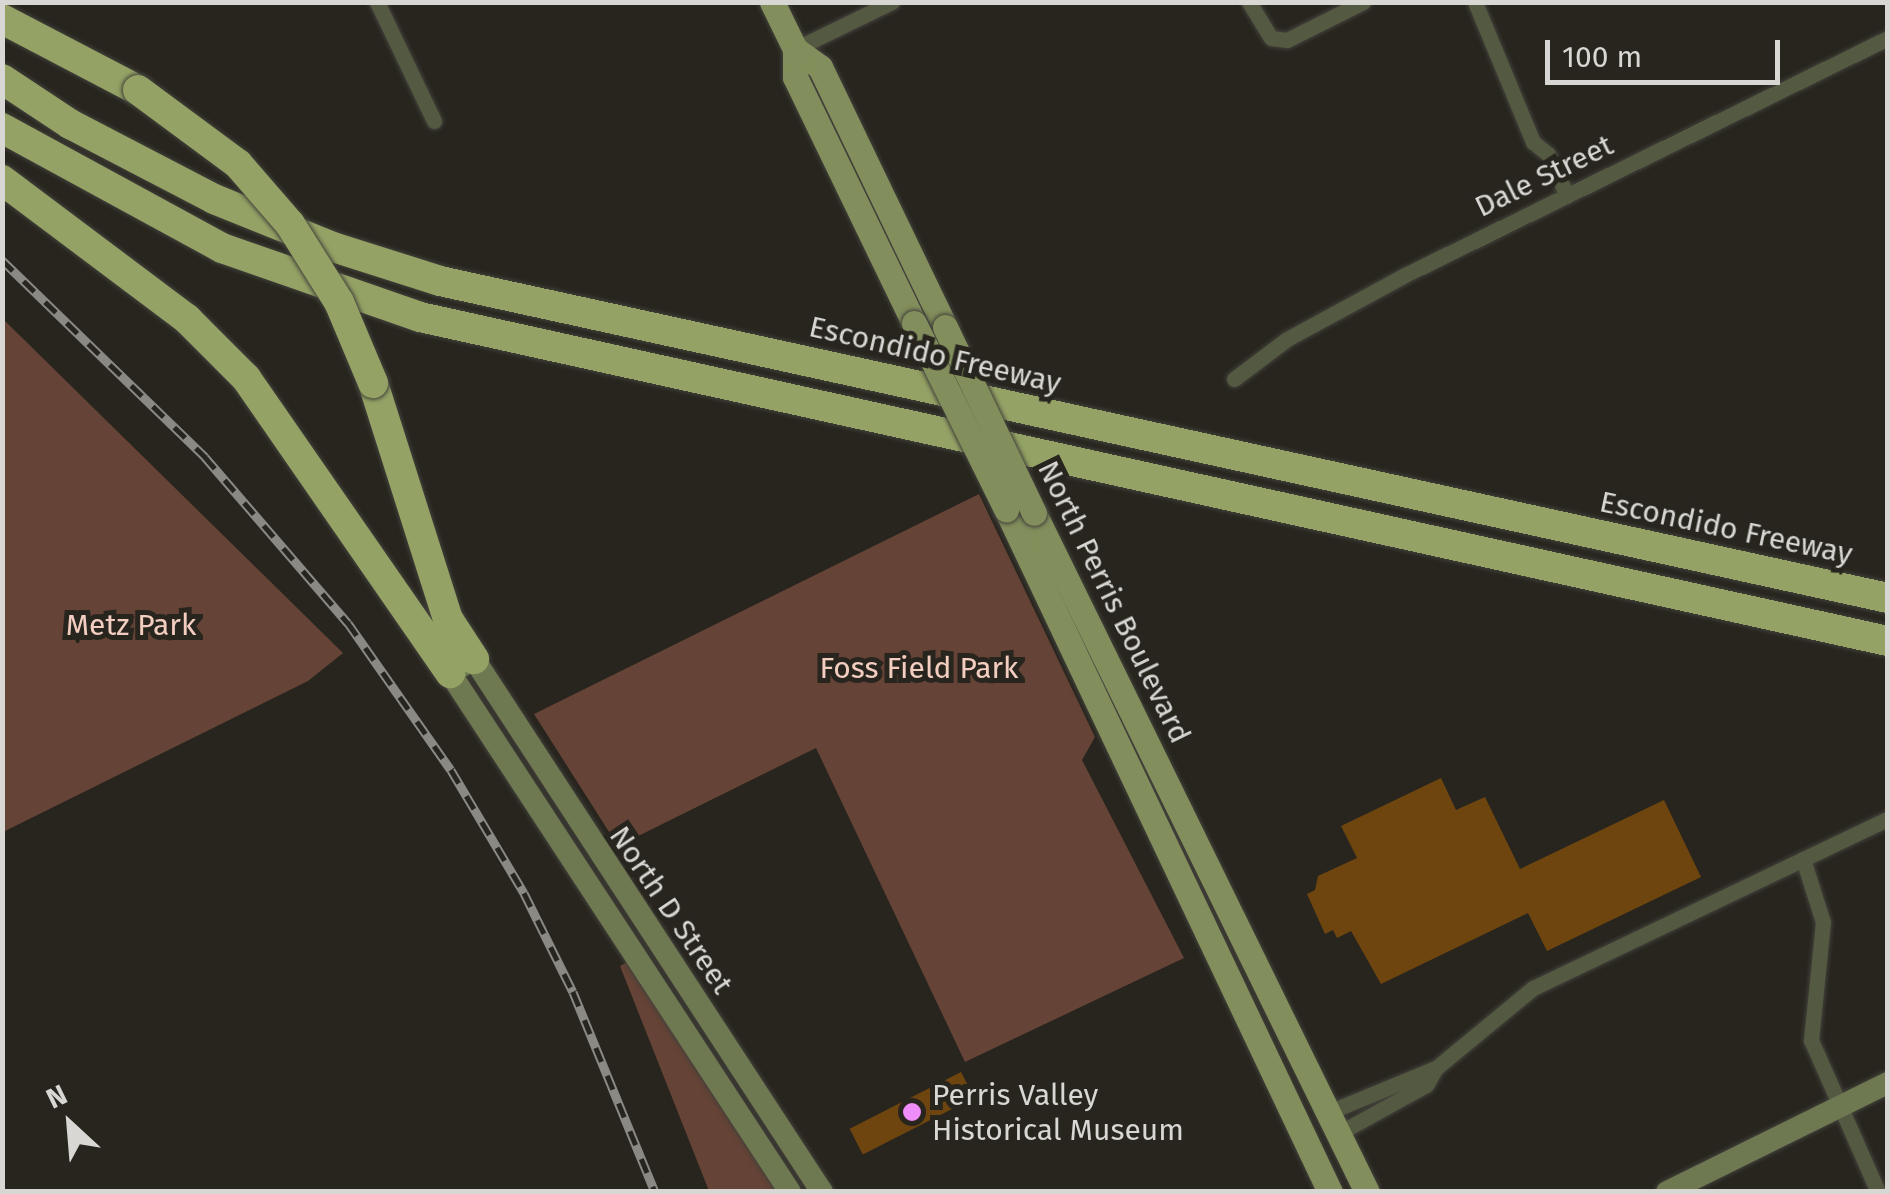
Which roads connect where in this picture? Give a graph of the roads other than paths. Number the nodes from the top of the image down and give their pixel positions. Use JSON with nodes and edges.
{"nodes":[{"id":1,"x":377,"y":2,"type":"edge"},
{"id":2,"x":772,"y":2,"type":"edge"},
{"id":3,"x":892,"y":2,"type":"edge"},
{"id":4,"x":1249,"y":2,"type":"edge"},
{"id":5,"x":1363,"y":2,"type":"edge"},
{"id":6,"x":1474,"y":2,"type":"edge"},
{"id":7,"x":2,"y":19,"type":"edge"},
{"id":8,"x":1888,"y":38,"type":"edge"},
{"id":9,"x":796,"y":49,"type":"junction"},
{"id":10,"x":2,"y":79,"type":"edge"},
{"id":11,"x":434,"y":120,"type":"dead end"},
{"id":12,"x":2,"y":128,"type":"edge"},
{"id":13,"x":2,"y":180,"type":"edge"},
{"id":14,"x":1567,"y":196,"type":"junction"},
{"id":15,"x":1234,"y":378,"type":"dead end"},
{"id":16,"x":1888,"y":598,"type":"edge"},
{"id":17,"x":1888,"y":641,"type":"edge"},
{"id":18,"x":462,"y":666,"type":"junction"},
{"id":19,"x":1888,"y":819,"type":"edge"},
{"id":20,"x":1803,"y":859,"type":"junction"},
{"id":21,"x":613,"y":898,"type":"junction"},
{"id":22,"x":1436,"y":1068,"type":"junction"},
{"id":23,"x":1888,"y":1084,"type":"edge"},
{"id":24,"x":1837,"y":1108,"type":"junction"},
{"id":25,"x":1334,"y":1123,"type":"junction"},
{"id":26,"x":790,"y":1192,"type":"edge"},
{"id":27,"x":822,"y":1192,"type":"edge"},
{"id":28,"x":1330,"y":1192,"type":"edge"},
{"id":29,"x":1367,"y":1192,"type":"edge"},
{"id":30,"x":1668,"y":1192,"type":"edge"},
{"id":31,"x":1878,"y":1192,"type":"edge"}],
"edges":[{"from":1,"to":11,"type":"street"},
{"from":2,"to":9,"type":"main road","name":"North Perris Boulevard"},
{"from":3,"to":9,"type":"street"},
{"from":4,"to":5,"type":"street"},
{"from":6,"to":14,"type":"street"},
{"from":7,"to":18,"type":"highway","bridge":true},
{"from":8,"to":14,"type":"street","name":"Dale Street"},
{"from":9,"to":25,"type":"main road","name":"North Perris Boulevard","bridge":true},
{"from":9,"to":28,"type":"main road","name":"North Perris Boulevard","bridge":true},
{"from":10,"to":16,"type":"highway","name":"Escondido Freeway"},
{"from":12,"to":17,"type":"highway"},
{"from":13,"to":18,"type":"highway"},
{"from":14,"to":15,"type":"street","name":"Dale Street"},
{"from":18,"to":21,"type":"main road","name":"North D Street"},
{"from":19,"to":20,"type":"street"},
{"from":20,"to":22,"type":"street"},
{"from":20,"to":24,"type":"street"},
{"from":21,"to":26,"type":"main road","name":"North D Street"},
{"from":21,"to":27,"type":"main road","name":"North D Street"},
{"from":22,"to":25,"type":"street"},
{"from":22,"to":25,"type":"street"},
{"from":23,"to":24,"type":"main road"},
{"from":24,"to":30,"type":"main road"},
{"from":24,"to":31,"type":"street"},
{"from":25,"to":29,"type":"main road","name":"North Perris Boulevard"}]}
